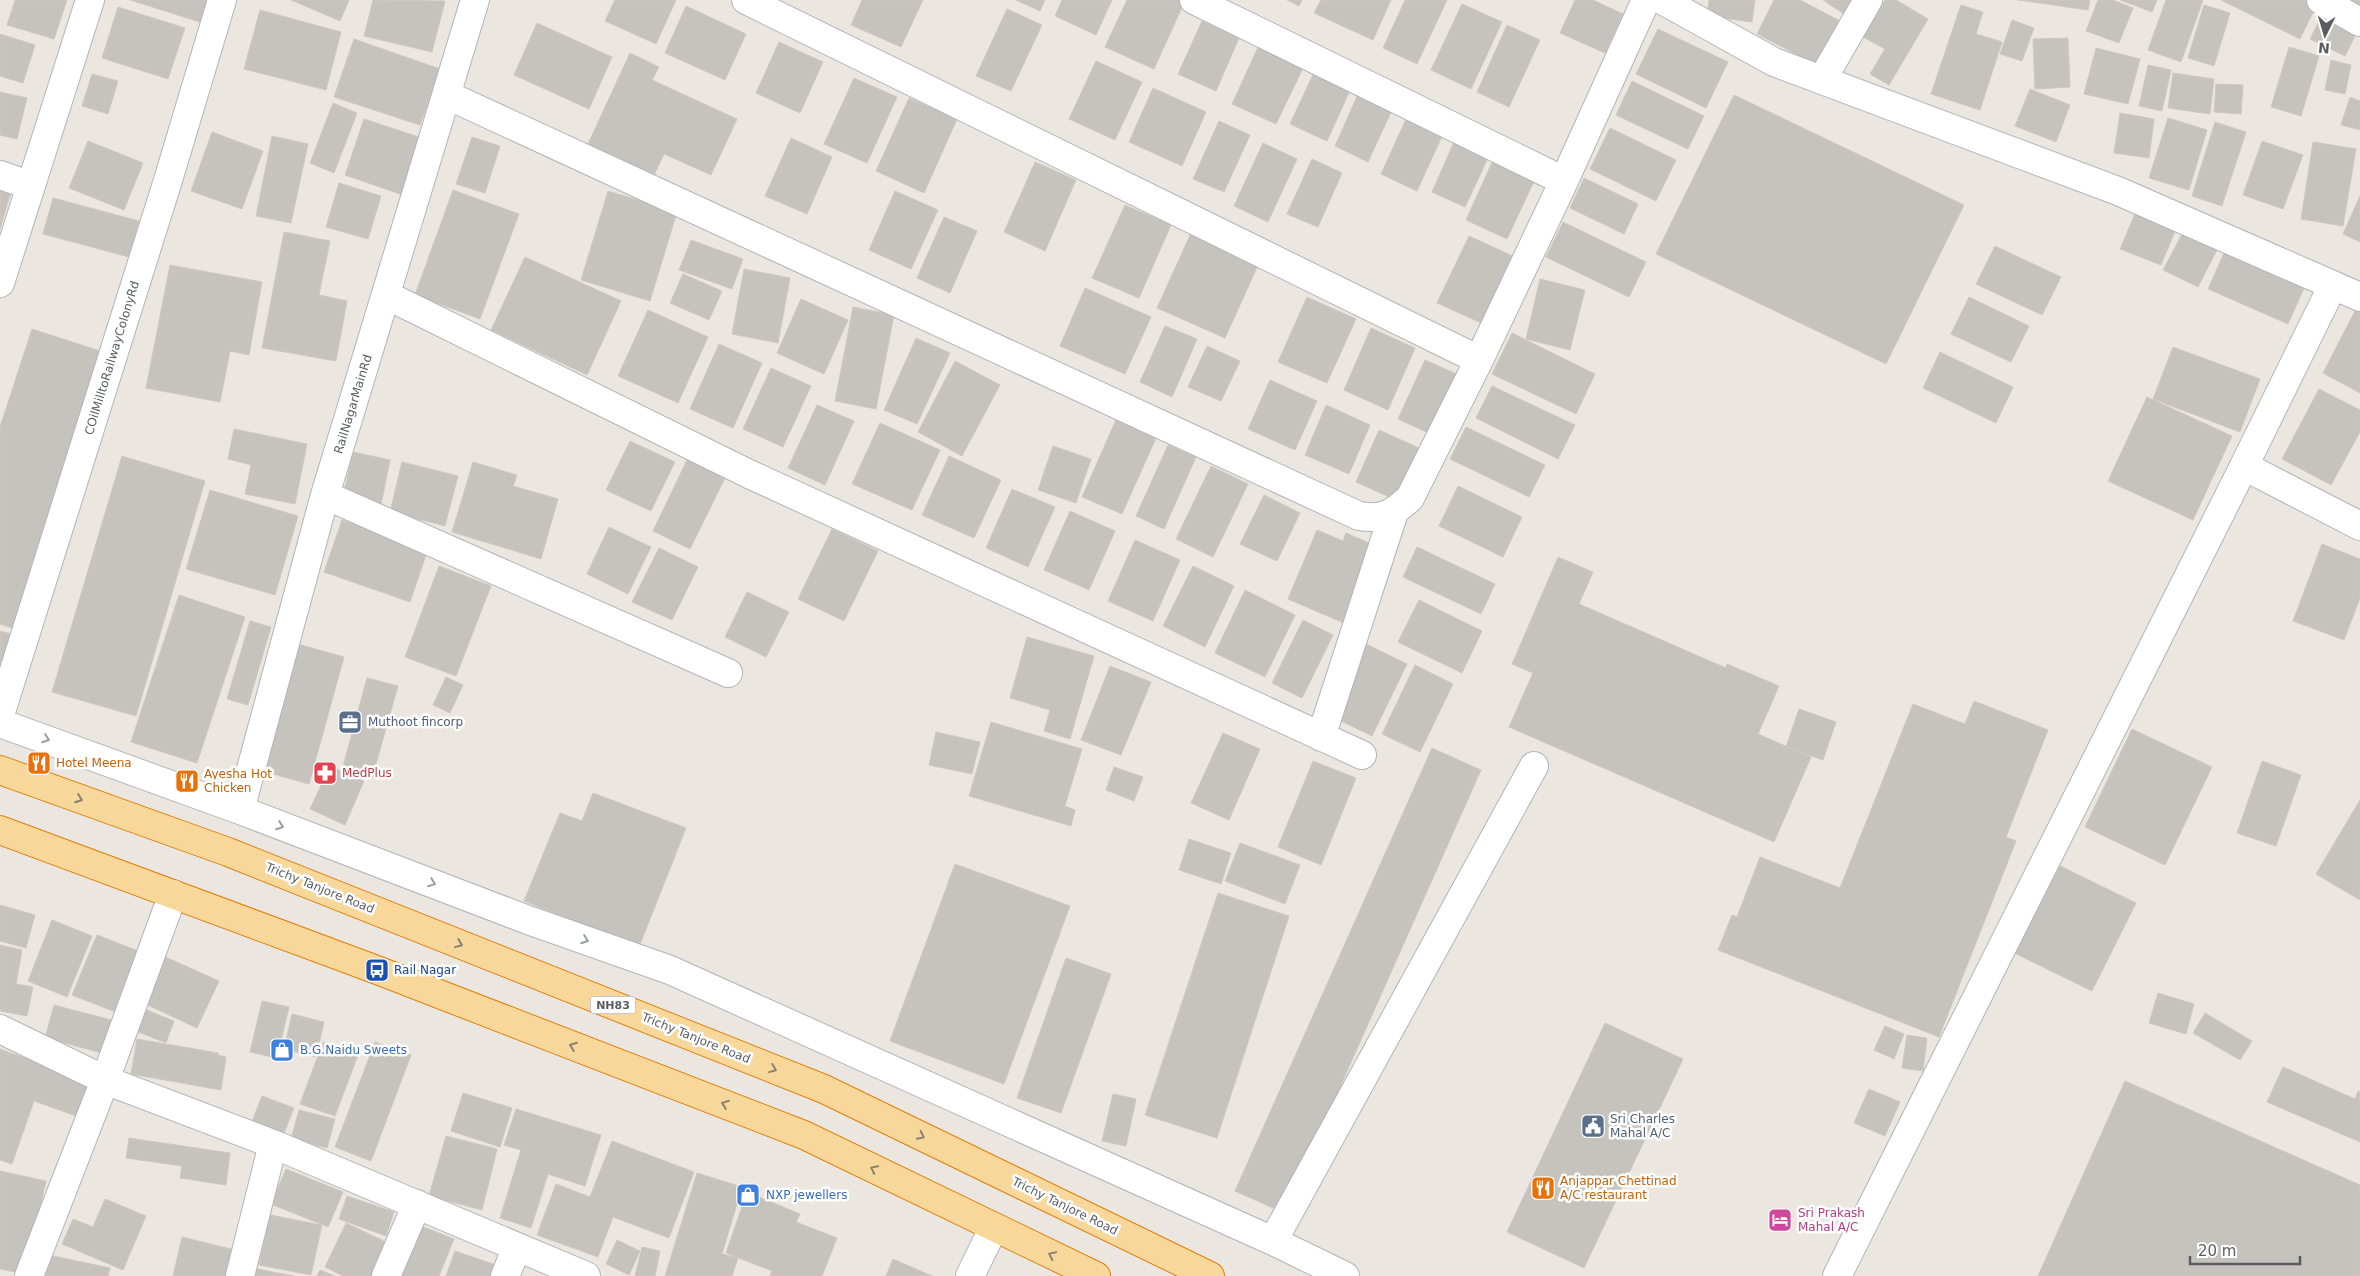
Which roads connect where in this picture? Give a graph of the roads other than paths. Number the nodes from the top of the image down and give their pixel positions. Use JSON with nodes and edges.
{"nodes":[{"id":1,"x":90,"y":0,"type":"edge"},
{"id":2,"x":222,"y":0,"type":"edge"},
{"id":3,"x":475,"y":0,"type":"edge"},
{"id":4,"x":746,"y":0,"type":"edge"},
{"id":5,"x":1194,"y":0,"type":"edge"},
{"id":6,"x":1646,"y":0,"type":"edge"},
{"id":7,"x":1662,"y":0,"type":"edge"},
{"id":8,"x":1868,"y":0,"type":"edge"},
{"id":9,"x":2321,"y":0,"type":"edge"},
{"id":10,"x":2360,"y":22,"type":"edge"},
{"id":11,"x":1822,"y":80,"type":"junction"},
{"id":12,"x":447,"y":95,"type":"junction"},
{"id":13,"x":0,"y":175,"type":"edge"},
{"id":14,"x":1564,"y":181,"type":"junction"},
{"id":15,"x":31,"y":186,"type":"junction"},
{"id":16,"x":0,"y":283,"type":"edge"},
{"id":17,"x":2333,"y":285,"type":"junction"},
{"id":18,"x":386,"y":295,"type":"junction"},
{"id":19,"x":2360,"y":297,"type":"edge"},
{"id":20,"x":1479,"y":360,"type":"junction"},
{"id":21,"x":2244,"y":466,"type":"junction"},
{"id":22,"x":325,"y":495,"type":"junction"},
{"id":23,"x":1394,"y":512,"type":"junction"},
{"id":24,"x":2360,"y":526,"type":"edge"},
{"id":25,"x":728,"y":674,"type":"dead end"},
{"id":26,"x":0,"y":715,"type":"edge"},
{"id":27,"x":0,"y":723,"type":"edge"},
{"id":28,"x":1321,"y":737,"type":"junction"},
{"id":29,"x":1362,"y":755,"type":"dead end"},
{"id":30,"x":1534,"y":766,"type":"dead end"},
{"id":31,"x":0,"y":770,"type":"edge"},
{"id":32,"x":240,"y":810,"type":"junction"},
{"id":33,"x":0,"y":830,"type":"edge"},
{"id":34,"x":173,"y":894,"type":"junction"},
{"id":35,"x":0,"y":1029,"type":"edge"},
{"id":36,"x":106,"y":1080,"type":"junction"},
{"id":37,"x":273,"y":1144,"type":"junction"},
{"id":38,"x":417,"y":1204,"type":"junction"},
{"id":39,"x":994,"y":1227,"type":"junction"},
{"id":40,"x":1273,"y":1241,"type":"junction"},
{"id":41,"x":517,"y":1246,"type":"junction"},
{"id":42,"x":29,"y":1276,"type":"edge"},
{"id":43,"x":240,"y":1276,"type":"edge"},
{"id":44,"x":386,"y":1276,"type":"edge"},
{"id":45,"x":506,"y":1276,"type":"edge"},
{"id":46,"x":586,"y":1276,"type":"edge"},
{"id":47,"x":970,"y":1276,"type":"edge"},
{"id":48,"x":1096,"y":1276,"type":"edge"},
{"id":49,"x":1210,"y":1276,"type":"edge"},
{"id":50,"x":1345,"y":1276,"type":"edge"},
{"id":51,"x":1837,"y":1276,"type":"edge"}],
"edges":[{"from":1,"to":15,"type":"street"},
{"from":2,"to":26,"type":"street","name":"COilMilltoRailwayColonyRd"},
{"from":3,"to":12,"type":"street","name":"RailNagarMainRd"},
{"from":4,"to":20,"type":"street"},
{"from":5,"to":14,"type":"street"},
{"from":6,"to":14,"type":"street"},
{"from":7,"to":11,"type":"street"},
{"from":8,"to":11,"type":"street"},
{"from":9,"to":10,"type":"street"},
{"from":11,"to":17,"type":"street"},
{"from":12,"to":18,"type":"street","name":"RailNagarMainRd"},
{"from":12,"to":23,"type":"street"},
{"from":13,"to":15,"type":"street"},
{"from":14,"to":20,"type":"street"},
{"from":15,"to":16,"type":"street"},
{"from":17,"to":19,"type":"street"},
{"from":17,"to":21,"type":"street"},
{"from":18,"to":22,"type":"street","name":"RailNagarMainRd"},
{"from":18,"to":28,"type":"street"},
{"from":20,"to":23,"type":"street"},
{"from":21,"to":24,"type":"street"},
{"from":21,"to":51,"type":"street"},
{"from":22,"to":25,"type":"street"},
{"from":22,"to":32,"type":"street","name":"RailNagarMainRd"},
{"from":23,"to":28,"type":"street"},
{"from":27,"to":32,"type":"street","one_way":true},
{"from":28,"to":29,"type":"street"},
{"from":30,"to":40,"type":"street"},
{"from":31,"to":49,"type":"highway","name":"Trichy Tanjore Road","number":"NH83","one_way":true},
{"from":32,"to":40,"type":"street","one_way":true},
{"from":33,"to":34,"type":"highway"},
{"from":34,"to":36,"type":"street"},
{"from":39,"to":34,"type":"highway","one_way":true},
{"from":35,"to":36,"type":"street"},
{"from":36,"to":37,"type":"street"},
{"from":36,"to":42,"type":"street"},
{"from":37,"to":38,"type":"street"},
{"from":37,"to":43,"type":"street"},
{"from":38,"to":41,"type":"street"},
{"from":38,"to":44,"type":"street"},
{"from":39,"to":47,"type":"street"},
{"from":48,"to":39,"type":"highway","one_way":true},
{"from":40,"to":50,"type":"street"},
{"from":41,"to":45,"type":"street"},
{"from":41,"to":46,"type":"street"}]}
